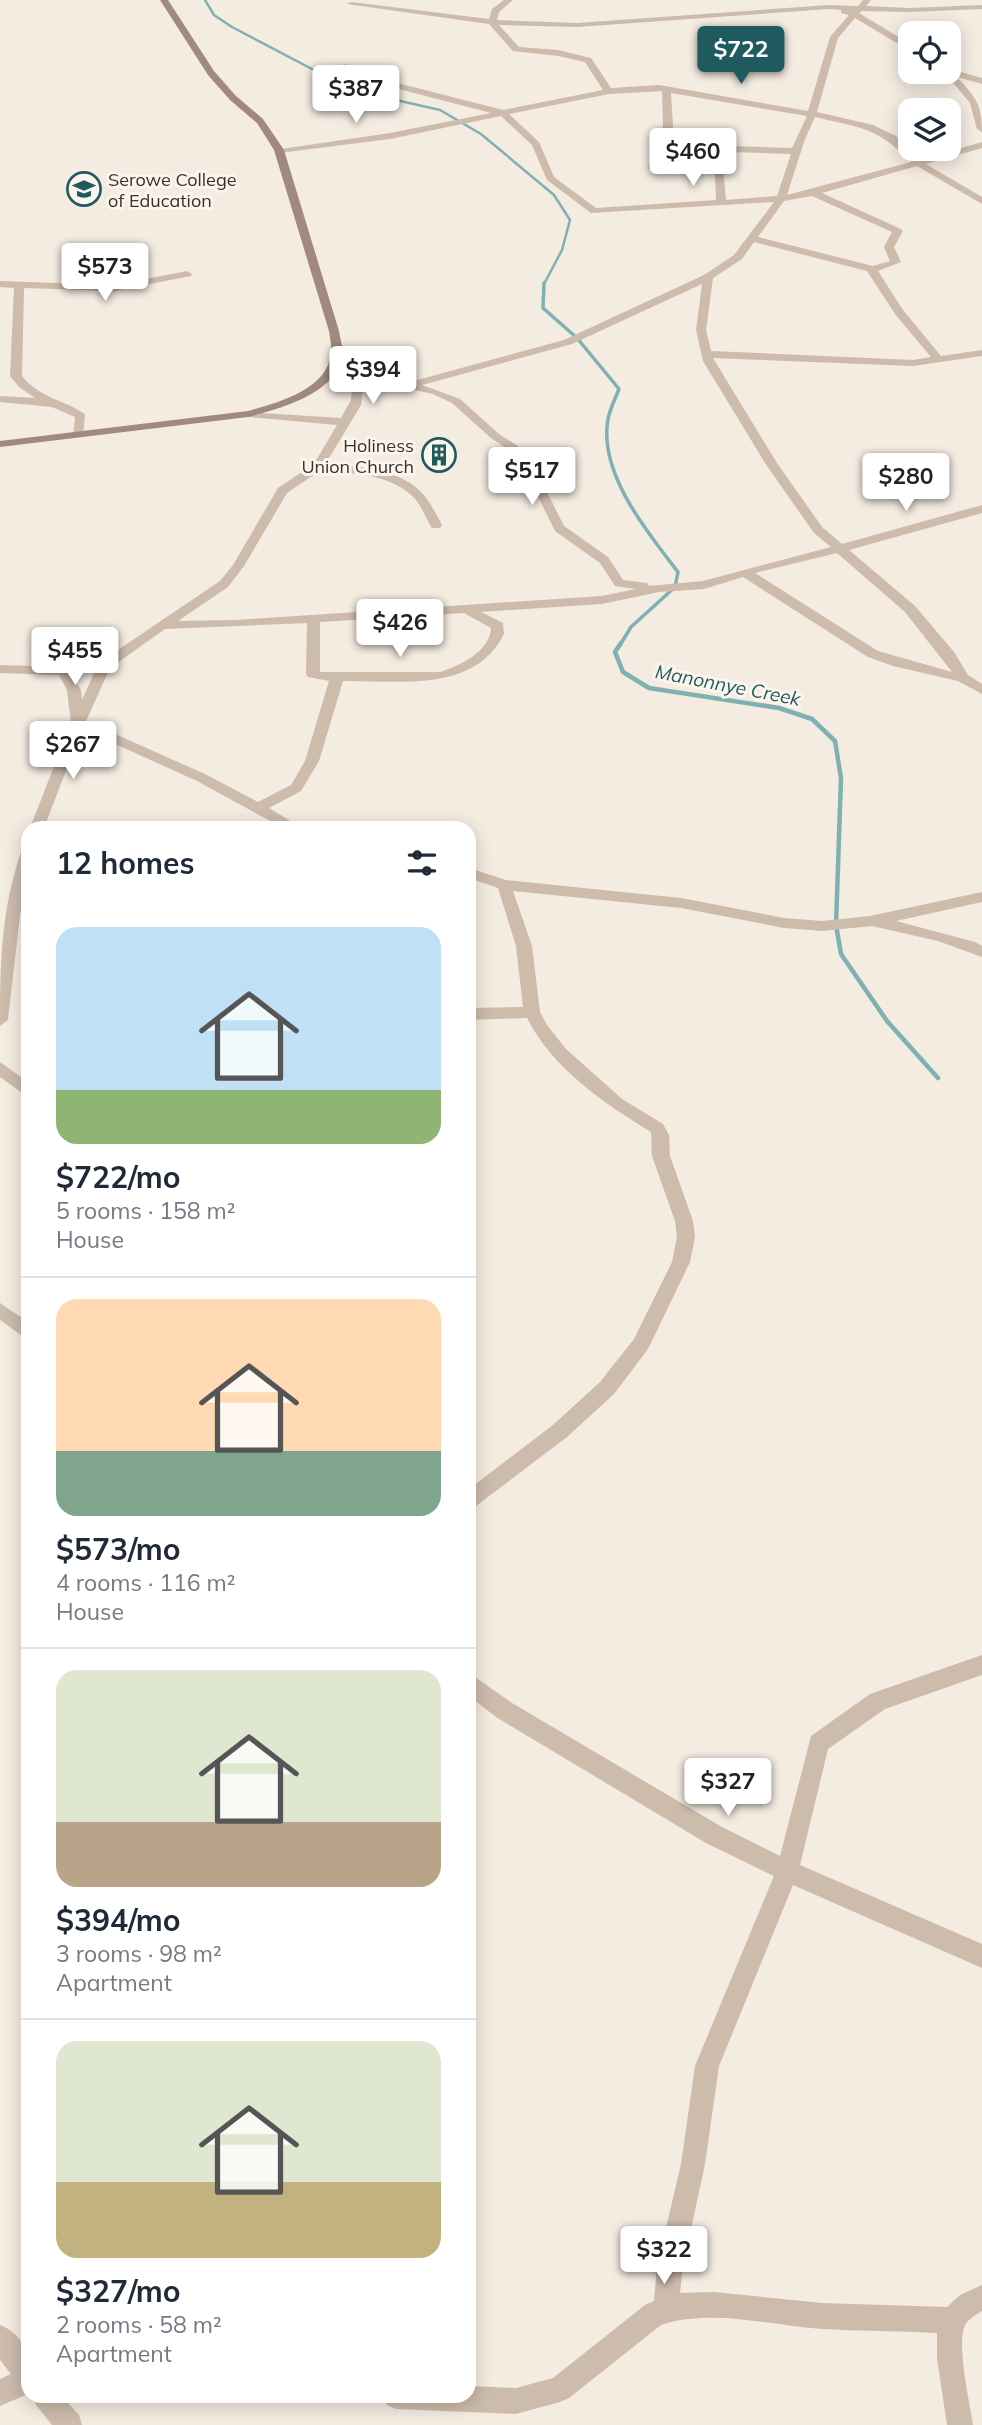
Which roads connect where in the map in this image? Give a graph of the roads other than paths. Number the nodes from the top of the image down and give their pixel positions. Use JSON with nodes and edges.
{"nodes":[{"id":1,"x":164,"y":0,"type":"edge"},
{"id":2,"x":509,"y":0,"type":"edge"},
{"id":3,"x":819,"y":0,"type":"edge"},
{"id":4,"x":867,"y":0,"type":"edge"},
{"id":5,"x":351,"y":4,"type":"dead end"},
{"id":6,"x":829,"y":7,"type":"junction"},
{"id":7,"x":977,"y":9,"type":"edge"},
{"id":8,"x":856,"y":11,"type":"junction"},
{"id":9,"x":492,"y":22,"type":"junction"},
{"id":10,"x":898,"y":40,"type":"edge"},
{"id":11,"x":344,"y":67,"type":"dead end"},
{"id":12,"x":961,"y":75,"type":"edge"},
{"id":13,"x":982,"y":80,"type":"edge"},
{"id":14,"x":961,"y":84,"type":"edge"},
{"id":15,"x":666,"y":89,"type":"junction"},
{"id":16,"x":609,"y":92,"type":"junction"},
{"id":17,"x":978,"y":102,"type":"edge"},
{"id":18,"x":503,"y":113,"type":"junction"},
{"id":19,"x":812,"y":114,"type":"junction"},
{"id":20,"x":982,"y":129,"type":"edge"},
{"id":21,"x":982,"y":145,"type":"edge"},
{"id":22,"x":279,"y":150,"type":"junction"},
{"id":23,"x":796,"y":151,"type":"junction"},
{"id":24,"x":916,"y":162,"type":"junction"},
{"id":25,"x":653,"y":169,"type":"dead end"},
{"id":26,"x":813,"y":193,"type":"junction"},
{"id":27,"x":781,"y":199,"type":"junction"},
{"id":28,"x":721,"y":201,"type":"junction"},
{"id":29,"x":982,"y":201,"type":"edge"},
{"id":30,"x":753,"y":239,"type":"junction"},
{"id":31,"x":873,"y":269,"type":"junction"},
{"id":32,"x":187,"y":274,"type":"dead end"},
{"id":33,"x":708,"y":278,"type":"junction"},
{"id":34,"x":0,"y":284,"type":"edge"},
{"id":35,"x":19,"y":285,"type":"junction"},
{"id":36,"x":982,"y":353,"type":"edge"},
{"id":37,"x":706,"y":354,"type":"junction"},
{"id":38,"x":938,"y":359,"type":"junction"},
{"id":39,"x":332,"y":370,"type":"junction"},
{"id":40,"x":358,"y":374,"type":"junction"},
{"id":41,"x":410,"y":385,"type":"junction"},
{"id":42,"x":0,"y":399,"type":"edge"},
{"id":43,"x":50,"y":403,"type":"junction"},
{"id":44,"x":248,"y":414,"type":"junction"},
{"id":45,"x":344,"y":422,"type":"junction"},
{"id":46,"x":77,"y":435,"type":"junction"},
{"id":47,"x":0,"y":444,"type":"edge"},
{"id":48,"x":319,"y":466,"type":"junction"},
{"id":49,"x":982,"y":509,"type":"edge"},
{"id":50,"x":436,"y":525,"type":"dead end"},
{"id":51,"x":839,"y":549,"type":"junction"},
{"id":52,"x":744,"y":572,"type":"junction"},
{"id":53,"x":659,"y":588,"type":"junction"},
{"id":54,"x":464,"y":608,"type":"junction"},
{"id":55,"x":314,"y":618,"type":"junction"},
{"id":56,"x":162,"y":625,"type":"junction"},
{"id":57,"x":104,"y":666,"type":"junction"},
{"id":58,"x":0,"y":670,"type":"edge"},
{"id":59,"x":64,"y":671,"type":"junction"},
{"id":60,"x":337,"y":677,"type":"junction"},
{"id":61,"x":963,"y":678,"type":"junction"},
{"id":62,"x":982,"y":690,"type":"edge"},
{"id":63,"x":78,"y":722,"type":"junction"},
{"id":64,"x":259,"y":807,"type":"junction"},
{"id":65,"x":40,"y":821,"type":"edge"},
{"id":66,"x":283,"y":821,"type":"edge"},
{"id":67,"x":476,"y":875,"type":"edge"},
{"id":68,"x":21,"y":876,"type":"edge"},
{"id":69,"x":504,"y":885,"type":"junction"},
{"id":70,"x":982,"y":897,"type":"edge"},
{"id":71,"x":870,"y":921,"type":"junction"},
{"id":72,"x":982,"y":952,"type":"edge"},
{"id":73,"x":532,"y":1012,"type":"junction"},
{"id":74,"x":476,"y":1014,"type":"edge"},
{"id":75,"x":0,"y":1020,"type":"edge"},
{"id":76,"x":0,"y":1068,"type":"edge"},
{"id":77,"x":21,"y":1085,"type":"edge"},
{"id":78,"x":0,"y":1310,"type":"edge"},
{"id":79,"x":21,"y":1327,"type":"edge"},
{"id":80,"x":476,"y":1495,"type":"edge"},
{"id":81,"x":982,"y":1665,"type":"edge"},
{"id":82,"x":476,"y":1688,"type":"edge"},
{"id":83,"x":787,"y":1871,"type":"junction"},
{"id":84,"x":982,"y":1956,"type":"edge"},
{"id":85,"x":982,"y":2298,"type":"edge"},
{"id":86,"x":666,"y":2310,"type":"junction"},
{"id":87,"x":953,"y":2320,"type":"junction"},
{"id":88,"x":0,"y":2338,"type":"edge"},
{"id":89,"x":21,"y":2367,"type":"edge"},
{"id":90,"x":21,"y":2381,"type":"edge"},
{"id":91,"x":0,"y":2393,"type":"edge"},
{"id":92,"x":476,"y":2399,"type":"edge"},
{"id":93,"x":51,"y":2403,"type":"edge"},
{"id":94,"x":69,"y":2425,"type":"edge"},
{"id":95,"x":960,"y":2425,"type":"edge"}],
"edges":[{"from":1,"to":22,"type":"street"},
{"from":2,"to":9,"type":"street"},
{"from":3,"to":6,"type":"street"},
{"from":4,"to":8,"type":"street"},
{"from":5,"to":9,"type":"street"},
{"from":6,"to":8,"type":"street"},
{"from":6,"to":9,"type":"street"},
{"from":7,"to":8,"type":"street"},
{"from":8,"to":10,"type":"street"},
{"from":8,"to":19,"type":"street"},
{"from":9,"to":16,"type":"street"},
{"from":11,"to":18,"type":"street"},
{"from":12,"to":13,"type":"street"},
{"from":14,"to":17,"type":"street"},
{"from":15,"to":16,"type":"street"},
{"from":15,"to":19,"type":"street"},
{"from":15,"to":25,"type":"street"},
{"from":16,"to":18,"type":"street"},
{"from":17,"to":20,"type":"street"},
{"from":18,"to":22,"type":"street"},
{"from":18,"to":28,"type":"street"},
{"from":19,"to":23,"type":"street"},
{"from":19,"to":24,"type":"street"},
{"from":21,"to":24,"type":"street"},
{"from":22,"to":39,"type":"street"},
{"from":23,"to":27,"type":"street"},
{"from":23,"to":28,"type":"street"},
{"from":24,"to":26,"type":"street"},
{"from":24,"to":29,"type":"street"},
{"from":26,"to":27,"type":"street"},
{"from":26,"to":31,"type":"street"},
{"from":27,"to":28,"type":"street"},
{"from":27,"to":30,"type":"street"},
{"from":30,"to":31,"type":"street"},
{"from":30,"to":33,"type":"street"},
{"from":31,"to":38,"type":"street"},
{"from":32,"to":35,"type":"street"},
{"from":33,"to":37,"type":"street"},
{"from":33,"to":41,"type":"street"},
{"from":34,"to":35,"type":"street"},
{"from":35,"to":43,"type":"street"},
{"from":36,"to":38,"type":"street"},
{"from":37,"to":38,"type":"street"},
{"from":37,"to":51,"type":"street"},
{"from":39,"to":40,"type":"street"},
{"from":39,"to":44,"type":"street"},
{"from":40,"to":41,"type":"street"},
{"from":40,"to":45,"type":"street"},
{"from":41,"to":53,"type":"street"},
{"from":42,"to":43,"type":"street"},
{"from":43,"to":46,"type":"street"},
{"from":44,"to":45,"type":"street"},
{"from":44,"to":46,"type":"street"},
{"from":45,"to":48,"type":"street"},
{"from":46,"to":47,"type":"street"},
{"from":48,"to":50,"type":"street"},
{"from":48,"to":56,"type":"street"},
{"from":49,"to":51,"type":"street"},
{"from":51,"to":52,"type":"street"},
{"from":51,"to":61,"type":"street"},
{"from":52,"to":53,"type":"street"},
{"from":52,"to":61,"type":"street"},
{"from":53,"to":54,"type":"street"},
{"from":54,"to":55,"type":"street"},
{"from":54,"to":60,"type":"street"},
{"from":55,"to":56,"type":"street"},
{"from":55,"to":60,"type":"street"},
{"from":56,"to":57,"type":"street"},
{"from":57,"to":59,"type":"street"},
{"from":57,"to":63,"type":"street"},
{"from":58,"to":59,"type":"street"},
{"from":59,"to":63,"type":"street"},
{"from":60,"to":64,"type":"street"},
{"from":61,"to":62,"type":"street"},
{"from":63,"to":64,"type":"street"},
{"from":63,"to":65,"type":"street"},
{"from":64,"to":66,"type":"street"},
{"from":67,"to":69,"type":"street"},
{"from":68,"to":75,"type":"street"},
{"from":69,"to":71,"type":"street"},
{"from":69,"to":73,"type":"street"},
{"from":70,"to":71,"type":"street"},
{"from":71,"to":72,"type":"street"},
{"from":73,"to":74,"type":"street"},
{"from":73,"to":80,"type":"street"},
{"from":76,"to":77,"type":"street"},
{"from":78,"to":79,"type":"street"},
{"from":81,"to":83,"type":"street"},
{"from":82,"to":83,"type":"street"},
{"from":83,"to":84,"type":"street"},
{"from":83,"to":86,"type":"street"},
{"from":85,"to":87,"type":"street"},
{"from":86,"to":87,"type":"street"},
{"from":86,"to":92,"type":"street"},
{"from":87,"to":95,"type":"street"},
{"from":88,"to":89,"type":"street"},
{"from":90,"to":91,"type":"street"},
{"from":93,"to":94,"type":"street"}]}
